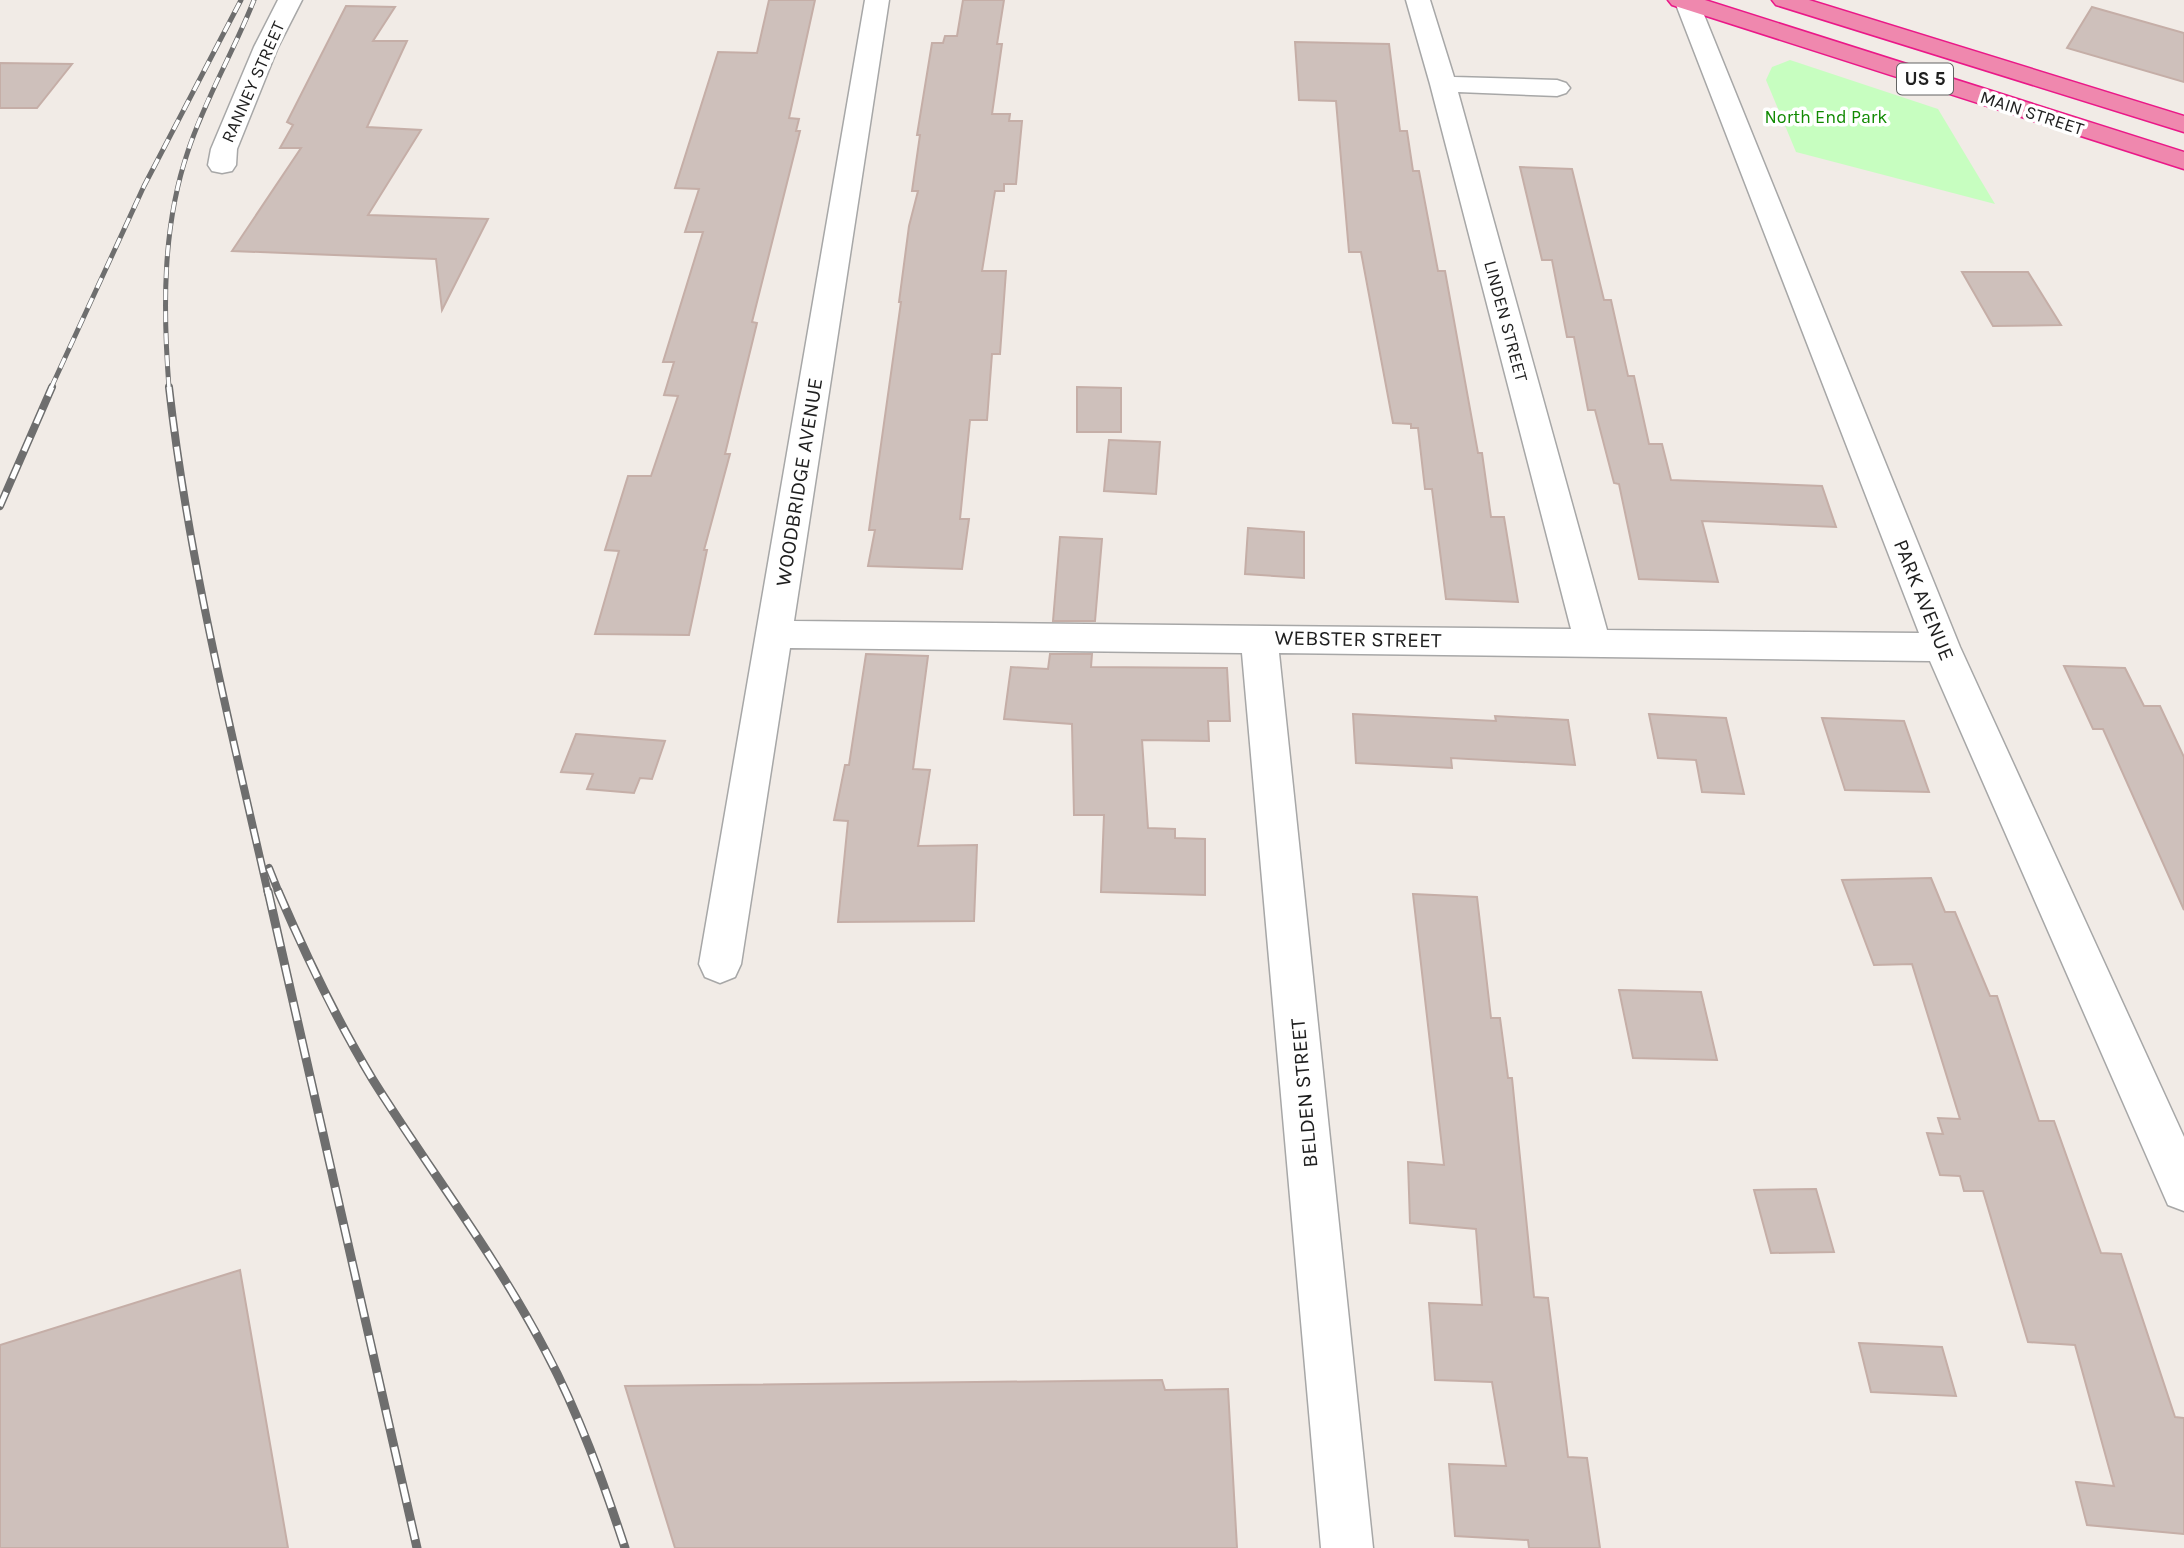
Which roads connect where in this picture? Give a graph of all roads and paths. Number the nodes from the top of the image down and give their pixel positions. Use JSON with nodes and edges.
{"nodes":[{"id":1,"x":290,"y":0,"type":"edge"},
{"id":2,"x":877,"y":0,"type":"edge"},
{"id":3,"x":1418,"y":0,"type":"edge"},
{"id":4,"x":1784,"y":0,"type":"edge"},
{"id":5,"x":1684,"y":1,"type":"edge"},
{"id":6,"x":1443,"y":84,"type":"junction"},
{"id":7,"x":1557,"y":88,"type":"dead end"},
{"id":8,"x":2184,"y":124,"type":"edge"},
{"id":9,"x":2184,"y":161,"type":"edge"},
{"id":10,"x":222,"y":165,"type":"dead end"},
{"id":11,"x":774,"y":634,"type":"junction"},
{"id":12,"x":1259,"y":638,"type":"junction"},
{"id":13,"x":1592,"y":642,"type":"junction"},
{"id":14,"x":1942,"y":647,"type":"junction"},
{"id":15,"x":720,"y":964,"type":"dead end"},
{"id":16,"x":2184,"y":1189,"type":"edge"},
{"id":17,"x":1347,"y":1548,"type":"edge"}],
"edges":[{"from":1,"to":10,"type":"street","name":"RANNEY STREET"},
{"from":2,"to":11,"type":"street","name":"WOODBRIDGE AVENUE"},
{"from":3,"to":6,"type":"street","name":"LINDEN STREET"},
{"from":4,"to":8,"type":"highway","name":"MAIN STREET","number":"US 5"},
{"from":5,"to":9,"type":"highway","name":"MAIN STREET","number":"US 5"},
{"from":5,"to":14,"type":"street","name":"PARK AVENUE"},
{"from":6,"to":7,"type":"street"},
{"from":6,"to":13,"type":"street","name":"LINDEN STREET"},
{"from":11,"to":12,"type":"street","name":"WEBSTER STREET"},
{"from":11,"to":15,"type":"street","name":"WOODBRIDGE AVENUE"},
{"from":12,"to":13,"type":"street","name":"WEBSTER STREET"},
{"from":12,"to":17,"type":"street","name":"BELDEN STREET"},
{"from":13,"to":14,"type":"street","name":"WEBSTER STREET"},
{"from":14,"to":16,"type":"street","name":"PARK AVENUE"}]}
